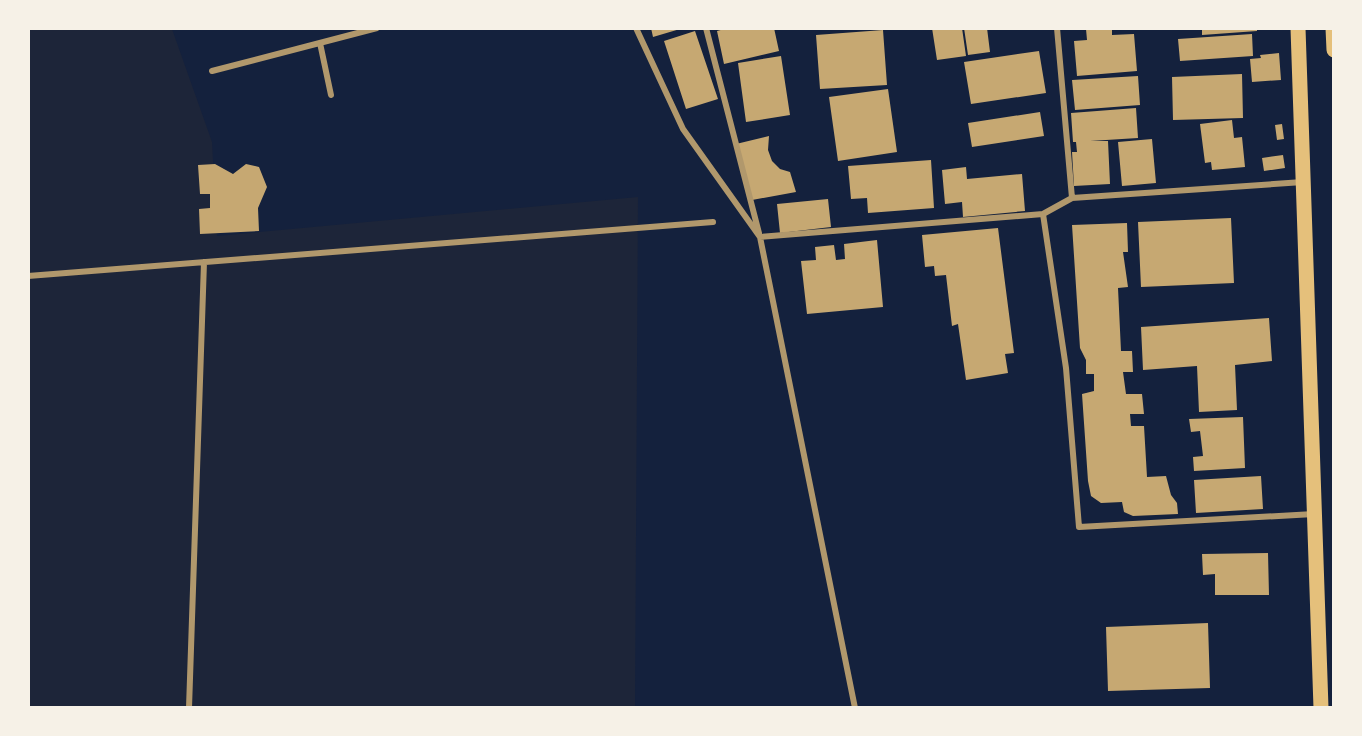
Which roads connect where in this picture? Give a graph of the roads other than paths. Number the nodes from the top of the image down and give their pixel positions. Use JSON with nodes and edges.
{"nodes":[{"id":1,"x":377,"y":28,"type":"edge"},
{"id":2,"x":636,"y":28,"type":"edge"},
{"id":3,"x":706,"y":28,"type":"edge"},
{"id":4,"x":1057,"y":28,"type":"edge"},
{"id":5,"x":1298,"y":28,"type":"edge"},
{"id":6,"x":1333,"y":28,"type":"edge"},
{"id":7,"x":320,"y":43,"type":"junction"},
{"id":8,"x":1334,"y":50,"type":"edge"},
{"id":9,"x":212,"y":71,"type":"dead end"},
{"id":10,"x":331,"y":95,"type":"dead end"},
{"id":11,"x":1304,"y":182,"type":"junction"},
{"id":12,"x":1072,"y":198,"type":"junction"},
{"id":13,"x":1043,"y":214,"type":"junction"},
{"id":14,"x":713,"y":222,"type":"dead end"},
{"id":15,"x":760,"y":237,"type":"junction"},
{"id":16,"x":204,"y":262,"type":"junction"},
{"id":17,"x":28,"y":276,"type":"edge"},
{"id":18,"x":1315,"y":514,"type":"junction"},
{"id":19,"x":189,"y":708,"type":"edge"},
{"id":20,"x":855,"y":708,"type":"edge"},
{"id":21,"x":1321,"y":708,"type":"edge"}],
"edges":[{"from":1,"to":7,"type":"street"},
{"from":2,"to":15,"type":"street"},
{"from":3,"to":15,"type":"street"},
{"from":4,"to":12,"type":"street"},
{"from":5,"to":11,"type":"main road"},
{"from":6,"to":8,"type":"main road"},
{"from":7,"to":9,"type":"street"},
{"from":7,"to":10,"type":"street"},
{"from":11,"to":12,"type":"street"},
{"from":11,"to":18,"type":"main road"},
{"from":12,"to":13,"type":"street"},
{"from":13,"to":15,"type":"street"},
{"from":13,"to":18,"type":"street"},
{"from":14,"to":16,"type":"street"},
{"from":15,"to":20,"type":"street"},
{"from":16,"to":17,"type":"street"},
{"from":16,"to":19,"type":"street"},
{"from":18,"to":21,"type":"main road"}]}
